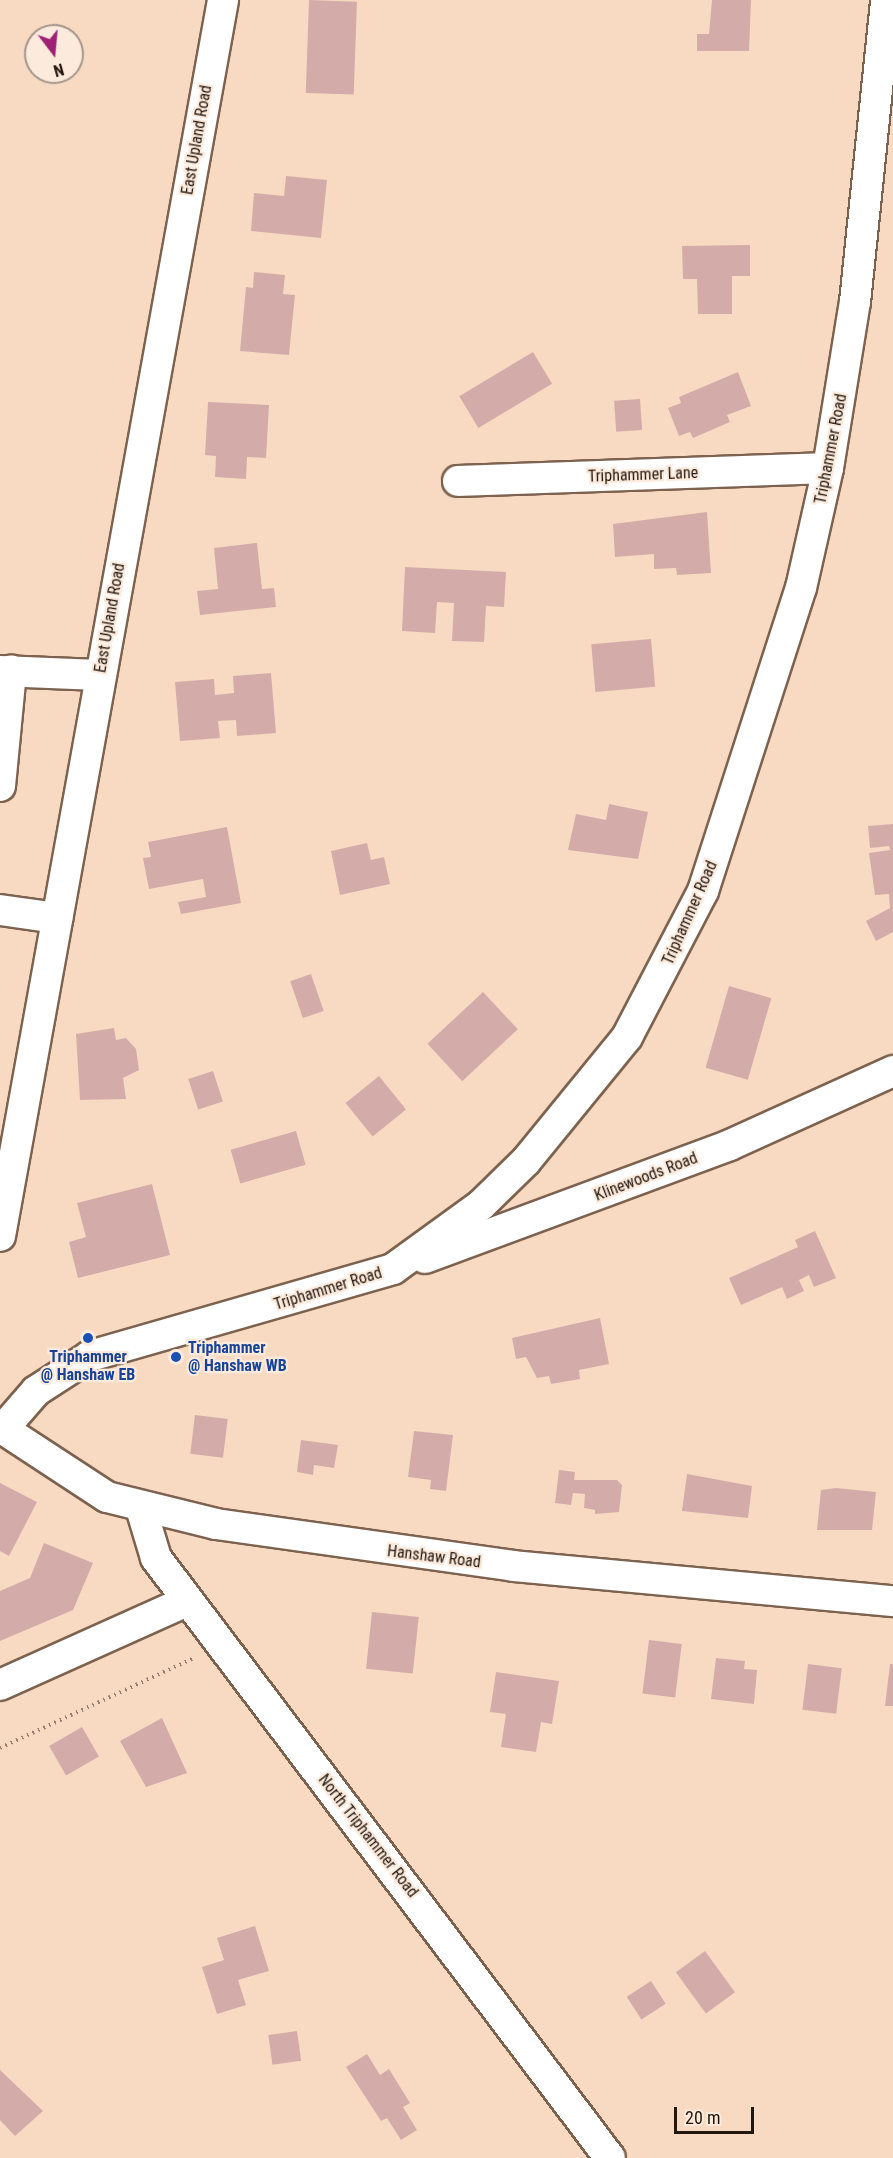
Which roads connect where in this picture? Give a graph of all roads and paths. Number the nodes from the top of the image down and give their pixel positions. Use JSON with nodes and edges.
{"nodes":[{"id":1,"x":223,"y":0,"type":"edge"},
{"id":2,"x":886,"y":0,"type":"edge"},
{"id":3,"x":828,"y":468,"type":"junction"},
{"id":4,"x":458,"y":481,"type":"dead end"},
{"id":5,"x":6,"y":671,"type":"edge"},
{"id":6,"x":99,"y":675,"type":"junction"},
{"id":7,"x":0,"y":786,"type":"edge"},
{"id":8,"x":0,"y":910,"type":"edge"},
{"id":9,"x":57,"y":918,"type":"junction"},
{"id":10,"x":893,"y":1071,"type":"edge"},
{"id":11,"x":0,"y":1236,"type":"edge"},
{"id":12,"x":393,"y":1269,"type":"junction"},
{"id":13,"x":2,"y":1428,"type":"edge"},
{"id":14,"x":141,"y":1508,"type":"junction"},
{"id":15,"x":187,"y":1601,"type":"junction"},
{"id":16,"x":893,"y":1601,"type":"edge"},
{"id":17,"x":192,"y":1659,"type":"dead end"},
{"id":18,"x":0,"y":1685,"type":"edge"},
{"id":19,"x":0,"y":1748,"type":"edge"},
{"id":20,"x":610,"y":2158,"type":"edge"}],
"edges":[{"from":1,"to":6,"type":"street","name":"East Upland Road"},
{"from":2,"to":3,"type":"street","name":"Triphammer Road"},
{"from":3,"to":4,"type":"street","name":"Triphammer Lane"},
{"from":3,"to":12,"type":"street","name":"Triphammer Road"},
{"from":5,"to":6,"type":"street"},
{"from":5,"to":7,"type":"street"},
{"from":6,"to":9,"type":"street","name":"East Upland Road"},
{"from":8,"to":9,"type":"street"},
{"from":9,"to":11,"type":"street","name":"East Upland Road"},
{"from":10,"to":12,"type":"street","name":"Klinewoods Road"},
{"from":12,"to":13,"type":"street","name":"Triphammer Road"},
{"from":13,"to":14,"type":"street","name":"Hanshaw Road"},
{"from":14,"to":15,"type":"street","name":"North Triphammer Road"},
{"from":14,"to":16,"type":"street","name":"Hanshaw Road"},
{"from":15,"to":18,"type":"street"},
{"from":15,"to":20,"type":"street","name":"North Triphammer Road"},
{"from":17,"to":19,"type":"path"}]}
